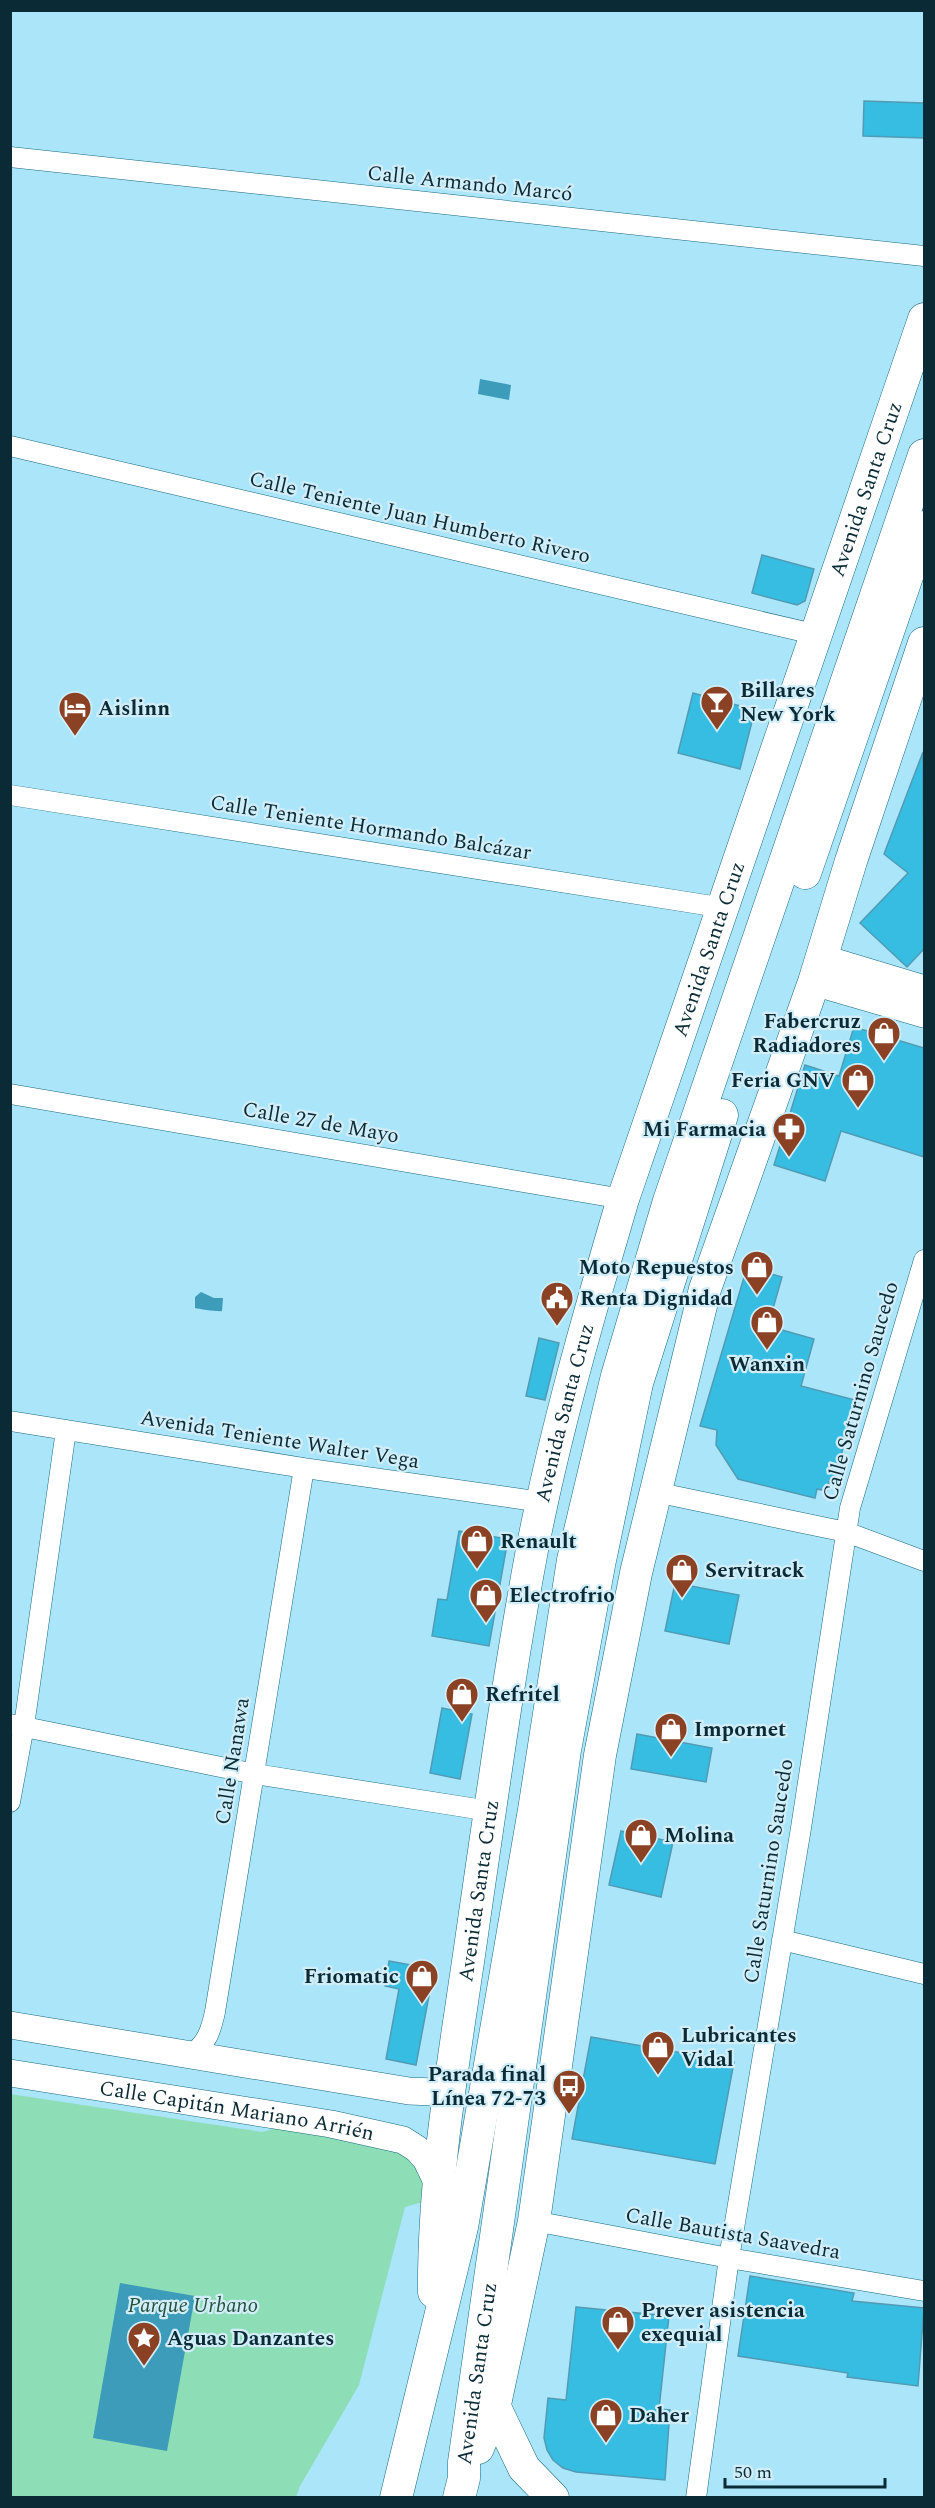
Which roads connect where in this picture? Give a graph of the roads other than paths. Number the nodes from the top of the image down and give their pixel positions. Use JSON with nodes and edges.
{"nodes":[{"id":1,"x":10,"y":157,"type":"edge"},
{"id":2,"x":924,"y":256,"type":"edge"},
{"id":3,"x":924,"y":319,"type":"edge"},
{"id":4,"x":10,"y":446,"type":"edge"},
{"id":5,"x":924,"y":455,"type":"edge"},
{"id":6,"x":924,"y":527,"type":"edge"},
{"id":7,"x":818,"y":635,"type":"junction"},
{"id":8,"x":924,"y":643,"type":"edge"},
{"id":9,"x":10,"y":795,"type":"edge"},
{"id":10,"x":725,"y":908,"type":"junction"},
{"id":11,"x":817,"y":970,"type":"junction"},
{"id":12,"x":924,"y":989,"type":"edge"},
{"id":13,"x":924,"y":1014,"type":"edge"},
{"id":14,"x":10,"y":1094,"type":"edge"},
{"id":15,"x":623,"y":1199,"type":"junction"},
{"id":16,"x":924,"y":1261,"type":"edge"},
{"id":17,"x":10,"y":1421,"type":"edge"},
{"id":18,"x":66,"y":1430,"type":"junction"},
{"id":19,"x":304,"y":1468,"type":"junction"},
{"id":20,"x":655,"y":1492,"type":"junction"},
{"id":21,"x":542,"y":1502,"type":"junction"},
{"id":22,"x":846,"y":1532,"type":"junction"},
{"id":23,"x":924,"y":1561,"type":"edge"},
{"id":24,"x":17,"y":1725,"type":"edge"},
{"id":25,"x":547,"y":1729,"type":"junction"},
{"id":26,"x":600,"y":1755,"type":"junction"},
{"id":27,"x":255,"y":1774,"type":"junction"},
{"id":28,"x":10,"y":1802,"type":"edge"},
{"id":29,"x":490,"y":1810,"type":"junction"},
{"id":30,"x":545,"y":1880,"type":"junction"},
{"id":31,"x":782,"y":1940,"type":"junction"},
{"id":32,"x":924,"y":1974,"type":"edge"},
{"id":33,"x":10,"y":2025,"type":"edge"},
{"id":34,"x":191,"y":2054,"type":"junction"},
{"id":35,"x":10,"y":2073,"type":"edge"},
{"id":36,"x":452,"y":2077,"type":"junction"},
{"id":37,"x":338,"y":2079,"type":"junction"},
{"id":38,"x":331,"y":2124,"type":"junction"},
{"id":39,"x":440,"y":2186,"type":"junction"},
{"id":40,"x":534,"y":2221,"type":"junction"},
{"id":41,"x":729,"y":2258,"type":"junction"},
{"id":42,"x":924,"y":2291,"type":"edge"},
{"id":43,"x":434,"y":2340,"type":"junction"},
{"id":44,"x":479,"y":2365,"type":"junction"},
{"id":45,"x":494,"y":2409,"type":"junction"},
{"id":46,"x":406,"y":2457,"type":"junction"},
{"id":47,"x":462,"y":2488,"type":"edge"},
{"id":48,"x":396,"y":2498,"type":"edge"},
{"id":49,"x":409,"y":2498,"type":"edge"},
{"id":50,"x":553,"y":2498,"type":"edge"},
{"id":51,"x":696,"y":2498,"type":"edge"}],
"edges":[{"from":1,"to":2,"type":"street","name":"Calle Armando Marcó"},
{"from":3,"to":7,"type":"main road","name":"Avenida Santa Cruz"},
{"from":4,"to":7,"type":"street","name":"Calle Teniente Juan Humberto Rivero"},
{"from":5,"to":25,"type":"main road","name":"Avenida Santa Cruz"},
{"from":6,"to":30,"type":"main road","name":"Avenida Santa Cruz"},
{"from":7,"to":10,"type":"main road","name":"Avenida Santa Cruz"},
{"from":8,"to":11,"type":"main road","name":"Avenida Santa Cruz"},
{"from":9,"to":10,"type":"street","name":"Calle Teniente Hormando Balcázar"},
{"from":10,"to":15,"type":"main road","name":"Avenida Santa Cruz"},
{"from":11,"to":12,"type":"street"},
{"from":11,"to":13,"type":"street"},
{"from":11,"to":20,"type":"main road","name":"Avenida Santa Cruz"},
{"from":14,"to":15,"type":"street","name":"Calle 27 de Mayo"},
{"from":15,"to":21,"type":"main road","name":"Avenida Santa Cruz"},
{"from":16,"to":22,"type":"street","name":"Calle Saturnino Saucedo"},
{"from":17,"to":18,"type":"street","name":"Avenida Teniente Walter Vega"},
{"from":18,"to":19,"type":"street","name":"Avenida Teniente Walter Vega"},
{"from":18,"to":24,"type":"street"},
{"from":19,"to":21,"type":"street","name":"Avenida Teniente Walter Vega"},
{"from":19,"to":27,"type":"street","name":"Calle Nanawa"},
{"from":20,"to":22,"type":"street"},
{"from":20,"to":26,"type":"main road","name":"Avenida Santa Cruz"},
{"from":21,"to":29,"type":"main road","name":"Avenida Santa Cruz"},
{"from":22,"to":23,"type":"street"},
{"from":22,"to":31,"type":"street","name":"Calle Saturnino Saucedo"},
{"from":24,"to":27,"type":"street"},
{"from":24,"to":28,"type":"street"},
{"from":25,"to":29,"type":"main road"},
{"from":25,"to":43,"type":"main road","name":"Avenida Santa Cruz"},
{"from":26,"to":30,"type":"main road"},
{"from":26,"to":40,"type":"main road","name":"Avenida Santa Cruz"},
{"from":27,"to":29,"type":"street"},
{"from":27,"to":34,"type":"street","name":"Calle Nanawa"},
{"from":29,"to":36,"type":"main road","name":"Avenida Santa Cruz"},
{"from":30,"to":44,"type":"main road","name":"Avenida Santa Cruz"},
{"from":31,"to":32,"type":"street"},
{"from":31,"to":41,"type":"street","name":"Calle Saturnino Saucedo"},
{"from":33,"to":34,"type":"street"},
{"from":34,"to":37,"type":"street"},
{"from":35,"to":38,"type":"street","name":"Calle Capitán Mariano Arrién"},
{"from":36,"to":37,"type":"street"},
{"from":36,"to":39,"type":"main road","name":"Avenida Santa Cruz"},
{"from":37,"to":38,"type":"street"},
{"from":38,"to":39,"type":"street","name":"Calle Capitán Mariano Arrién"},
{"from":39,"to":43,"type":"main road","name":"Avenida Santa Cruz"},
{"from":40,"to":41,"type":"street","name":"Calle Bautista Saavedra"},
{"from":40,"to":45,"type":"main road","name":"Avenida Santa Cruz"},
{"from":41,"to":42,"type":"street","name":"Calle Bautista Saavedra"},
{"from":41,"to":51,"type":"street","name":"Calle Saturnino Saucedo"},
{"from":43,"to":46,"type":"main road","name":"Avenida Santa Cruz"},
{"from":44,"to":45,"type":"main road"},
{"from":44,"to":47,"type":"main road","name":"Avenida Santa Cruz"},
{"from":45,"to":47,"type":"main road","name":"Avenida Santa Cruz"},
{"from":45,"to":50,"type":"main road"},
{"from":46,"to":48,"type":"main road","name":"Avenida Santa Cruz"},
{"from":46,"to":49,"type":"street"}]}
